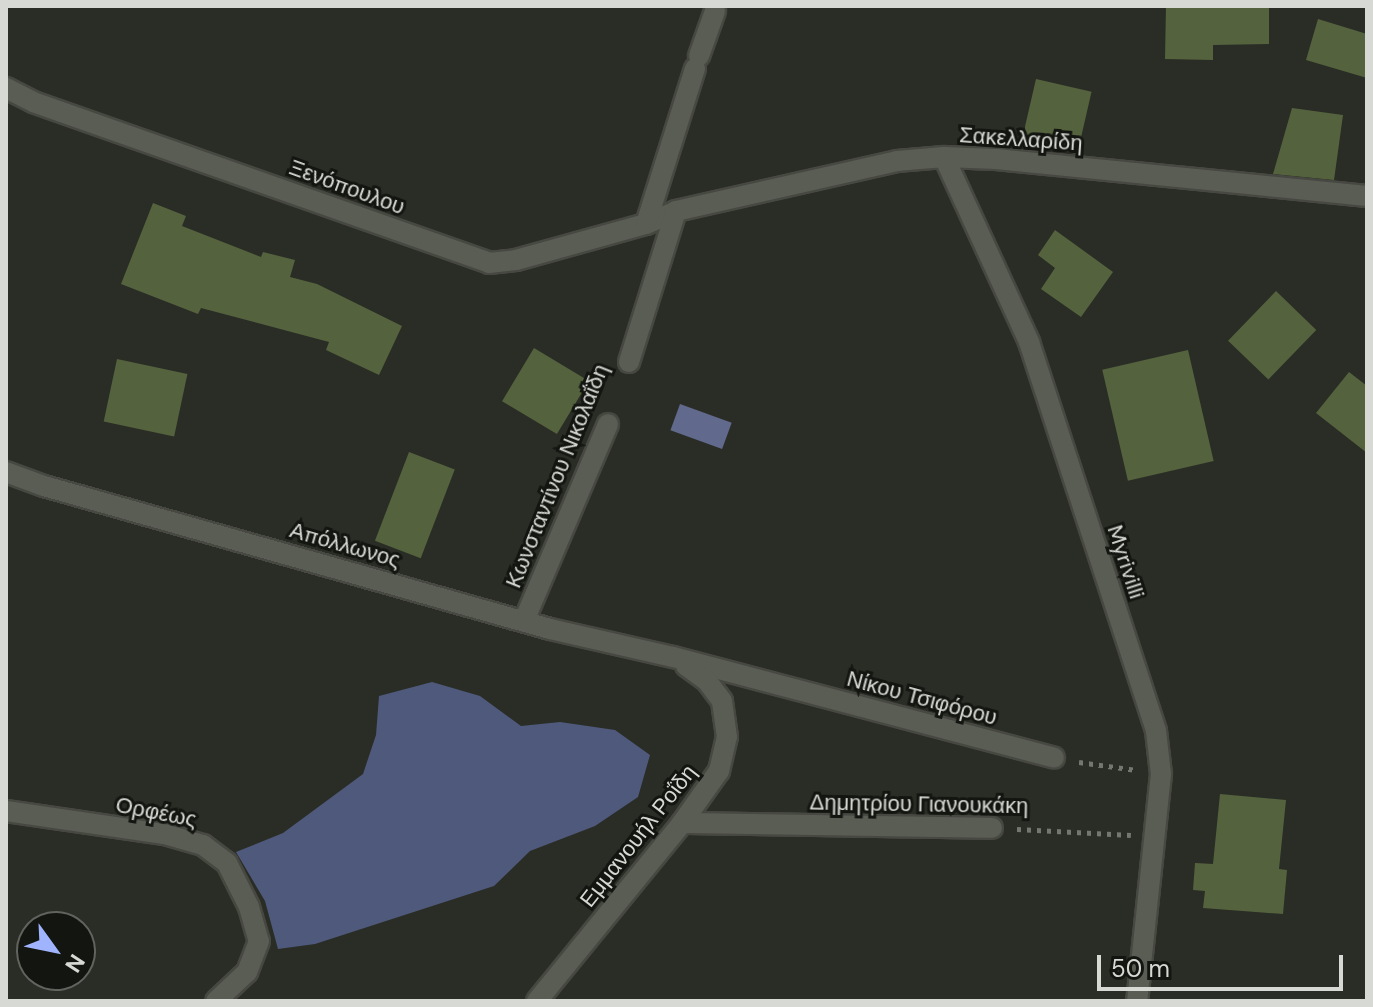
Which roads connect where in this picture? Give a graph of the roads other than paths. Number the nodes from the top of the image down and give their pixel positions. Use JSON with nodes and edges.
{"nodes":[{"id":1,"x":715,"y":11,"type":"dead end"},
{"id":2,"x":6,"y":88,"type":"edge"},
{"id":3,"x":944,"y":157,"type":"junction"},
{"id":4,"x":1367,"y":196,"type":"edge"},
{"id":5,"x":676,"y":211,"type":"junction"},
{"id":6,"x":646,"y":224,"type":"junction"},
{"id":7,"x":629,"y":362,"type":"dead end"},
{"id":8,"x":608,"y":424,"type":"dead end"},
{"id":9,"x":6,"y":472,"type":"edge"},
{"id":10,"x":524,"y":621,"type":"junction"},
{"id":11,"x":673,"y":657,"type":"junction"},
{"id":12,"x":1054,"y":758,"type":"road end"},
{"id":13,"x":6,"y":811,"type":"edge"},
{"id":14,"x":682,"y":823,"type":"junction"},
{"id":15,"x":992,"y":828,"type":"road end"},
{"id":16,"x":216,"y":1001,"type":"edge"},
{"id":17,"x":537,"y":1001,"type":"edge"},
{"id":18,"x":1137,"y":1001,"type":"edge"}],
"edges":[{"from":1,"to":6,"type":"street"},
{"from":2,"to":6,"type":"street","name":"Ξενόπουλου"},
{"from":3,"to":4,"type":"street","name":"Σακελλαρίδη"},
{"from":3,"to":5,"type":"street","name":"Σακελλαρίδη"},
{"from":3,"to":18,"type":"street","name":"Myrivilli"},
{"from":5,"to":6,"type":"street","name":"Ξενόπουλου"},
{"from":5,"to":7,"type":"street","name":"Κωνσταντίνου Νικολαΐδη"},
{"from":8,"to":10,"type":"street","name":"Κωνσταντίνου Νικολαΐδη"},
{"from":9,"to":10,"type":"street","name":"Απόλλωνος"},
{"from":10,"to":11,"type":"street","name":"Απόλλωνος"},
{"from":11,"to":12,"type":"street","name":"Νίκου Τσιφόρου"},
{"from":11,"to":14,"type":"street","name":"Εμμανουήλ Ροΐδη"},
{"from":13,"to":16,"type":"street","name":"Ορφέως"},
{"from":14,"to":15,"type":"street","name":"Δημητρίου Γιανουκάκη"},
{"from":14,"to":17,"type":"street","name":"Εμμανουήλ Ροΐδη"}]}
